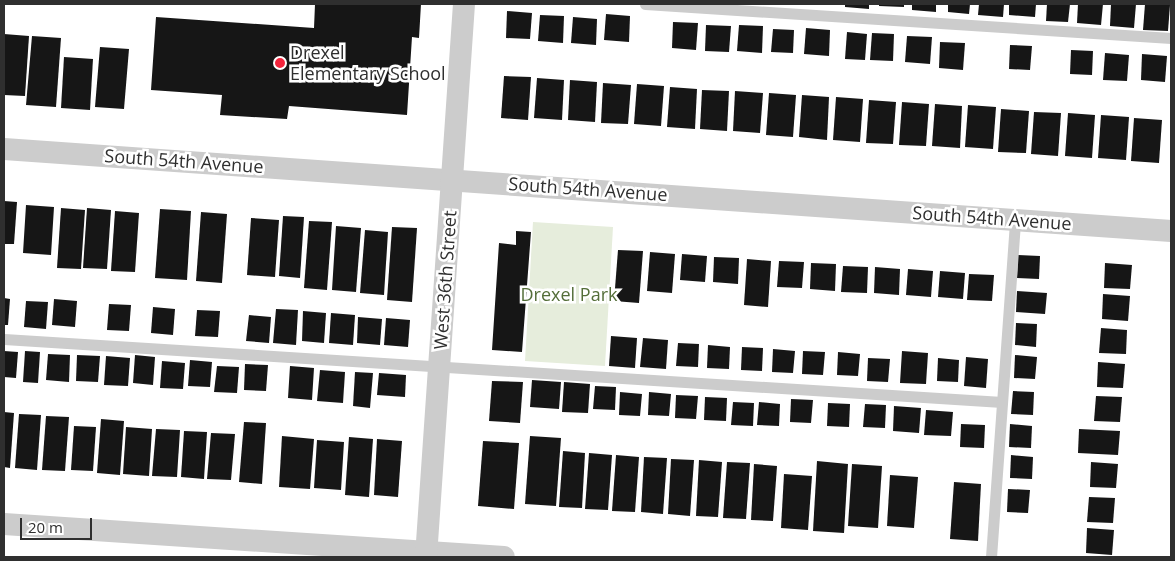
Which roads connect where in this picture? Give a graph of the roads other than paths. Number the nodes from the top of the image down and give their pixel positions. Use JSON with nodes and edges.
{"nodes":[{"id":1,"x":464,"y":4,"type":"edge"},
{"id":2,"x":645,"y":4,"type":"edge"},
{"id":3,"x":1171,"y":38,"type":"edge"},
{"id":4,"x":4,"y":149,"type":"edge"},
{"id":5,"x":452,"y":179,"type":"junction"},
{"id":6,"x":1014,"y":220,"type":"junction"},
{"id":7,"x":1171,"y":231,"type":"edge"},
{"id":8,"x":4,"y":339,"type":"edge"},
{"id":9,"x":439,"y":367,"type":"junction"},
{"id":10,"x":1002,"y":402,"type":"junction"},
{"id":11,"x":4,"y":524,"type":"edge"},
{"id":12,"x":427,"y":555,"type":"edge"},
{"id":13,"x":504,"y":557,"type":"edge"},
{"id":14,"x":991,"y":557,"type":"edge"}],
"edges":[{"from":1,"to":5,"type":"street","name":"West 36th Street"},
{"from":2,"to":3,"type":"lane"},
{"from":4,"to":5,"type":"street","name":"South 54th Avenue"},
{"from":5,"to":6,"type":"street","name":"South 54th Avenue"},
{"from":5,"to":9,"type":"street","name":"West 36th Street"},
{"from":6,"to":7,"type":"street","name":"South 54th Avenue"},
{"from":6,"to":10,"type":"lane"},
{"from":8,"to":9,"type":"lane"},
{"from":9,"to":10,"type":"lane"},
{"from":9,"to":12,"type":"street","name":"West 36th Street"},
{"from":10,"to":14,"type":"lane"},
{"from":11,"to":12,"type":"street"},
{"from":12,"to":13,"type":"street"}]}
